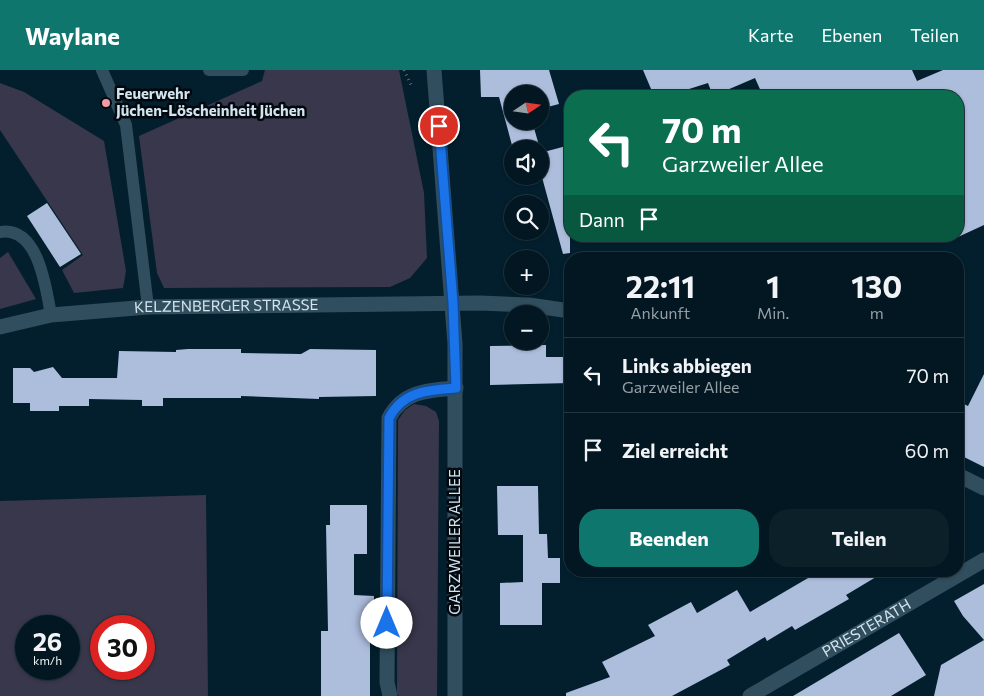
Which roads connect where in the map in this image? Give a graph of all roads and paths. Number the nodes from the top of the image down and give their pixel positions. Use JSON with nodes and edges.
{"nodes":[{"id":1,"x":102,"y":70,"type":"edge"},
{"id":2,"x":209,"y":70,"type":"edge"},
{"id":3,"x":243,"y":70,"type":"edge"},
{"id":4,"x":434,"y":70,"type":"edge"},
{"id":5,"x":0,"y":232,"type":"edge"},
{"id":6,"x":453,"y":303,"type":"junction"},
{"id":7,"x":148,"y":307,"type":"junction"},
{"id":8,"x":564,"y":310,"type":"edge"},
{"id":9,"x":51,"y":315,"type":"junction"},
{"id":10,"x":0,"y":327,"type":"edge"},
{"id":11,"x":456,"y":388,"type":"junction"},
{"id":12,"x":964,"y":478,"type":"edge"},
{"id":13,"x":984,"y":488,"type":"edge"},
{"id":14,"x":984,"y":560,"type":"edge"},
{"id":15,"x":964,"y":572,"type":"edge"},
{"id":16,"x":955,"y":577,"type":"edge"},
{"id":17,"x":390,"y":696,"type":"edge"},
{"id":18,"x":455,"y":696,"type":"edge"},
{"id":19,"x":750,"y":696,"type":"edge"}],
"edges":[{"from":1,"to":7,"type":"lane"},
{"from":2,"to":3,"type":"lane"},
{"from":4,"to":6,"type":"street","name":"GARZWEILER ALLEE"},
{"from":5,"to":9,"type":"lane"},
{"from":6,"to":7,"type":"street","name":"KELZENBERGER STRASSE"},
{"from":6,"to":8,"type":"street"},
{"from":6,"to":11,"type":"street","name":"GARZWEILER ALLEE"},
{"from":7,"to":9,"type":"street","name":"KELZENBERGER STRASSE"},
{"from":9,"to":10,"type":"street","name":"KELZENBERGER STRASSE"},
{"from":11,"to":17,"type":"street"},
{"from":11,"to":18,"type":"street","name":"GARZWEILER ALLEE"},
{"from":12,"to":13,"type":"street"},
{"from":14,"to":15,"type":"street","name":"PRIESTERATH"},
{"from":16,"to":19,"type":"street","name":"PRIESTERATH"}]}
